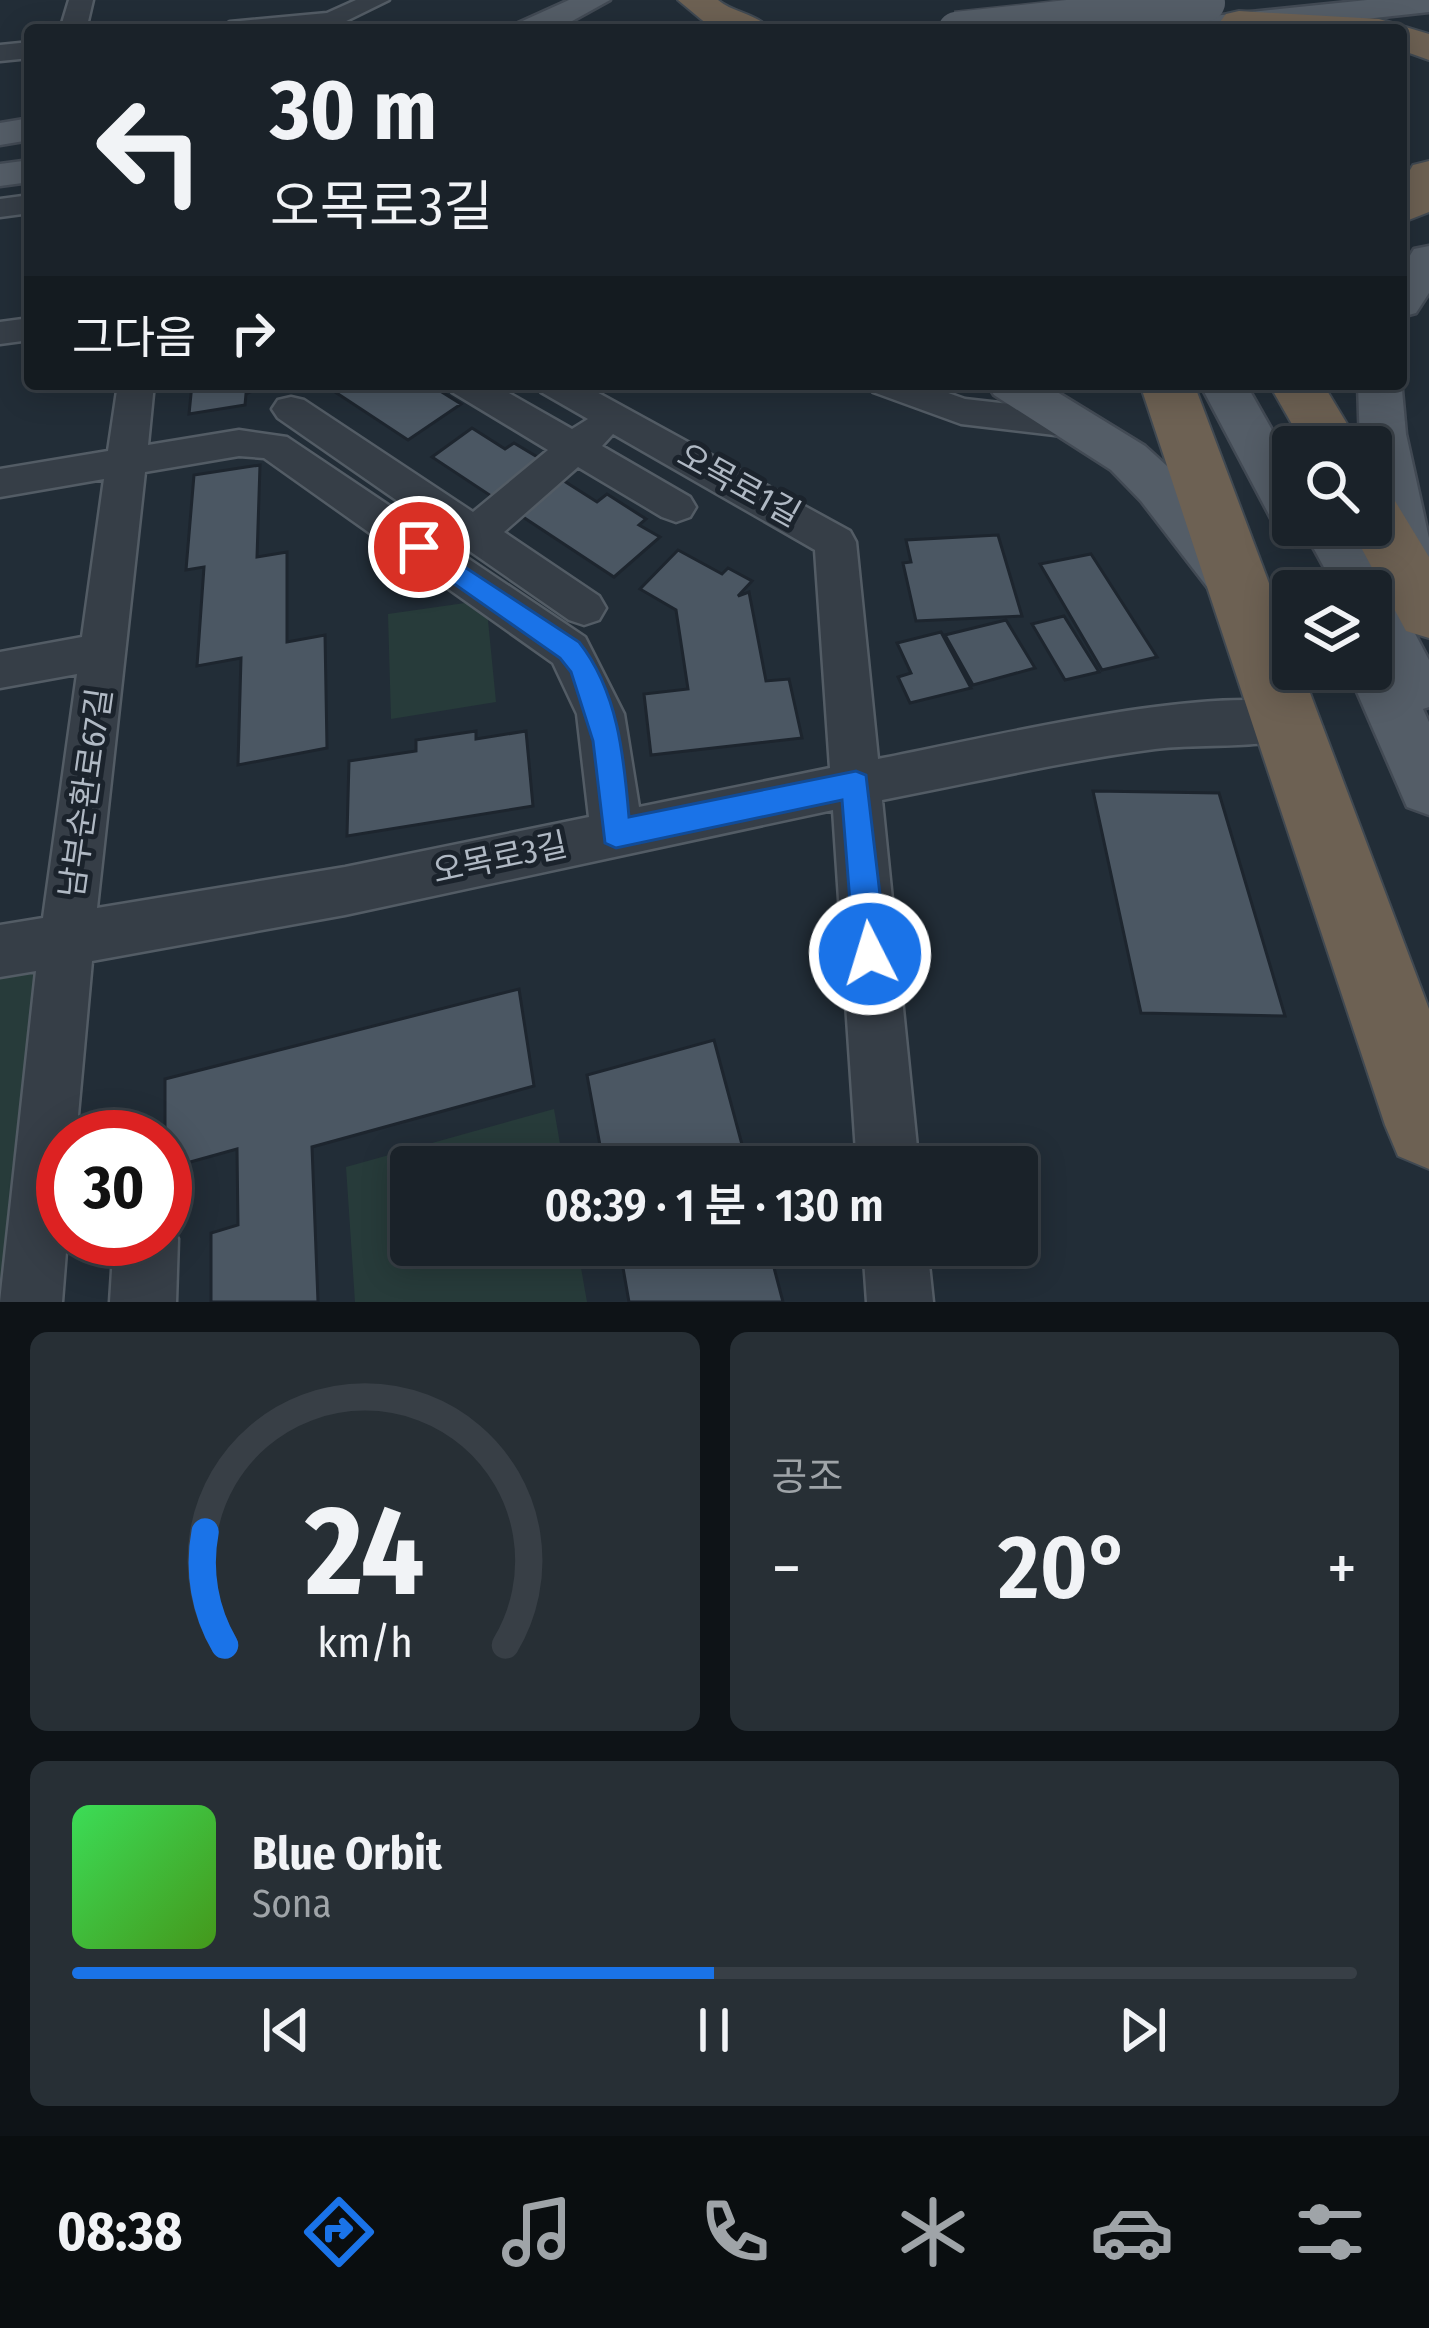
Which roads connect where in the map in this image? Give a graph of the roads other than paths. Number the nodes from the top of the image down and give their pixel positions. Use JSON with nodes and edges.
{"nodes":[{"id":1,"x":377,"y":0,"type":"edge"},
{"id":2,"x":594,"y":0,"type":"edge"},
{"id":3,"x":696,"y":0,"type":"edge"},
{"id":4,"x":1429,"y":3,"type":"edge"},
{"id":5,"x":1224,"y":8,"type":"edge"},
{"id":6,"x":293,"y":24,"type":"edge"},
{"id":7,"x":543,"y":24,"type":"edge"},
{"id":8,"x":733,"y":24,"type":"edge"},
{"id":9,"x":1029,"y":24,"type":"edge"},
{"id":10,"x":1188,"y":24,"type":"edge"},
{"id":11,"x":1337,"y":24,"type":"edge"},
{"id":12,"x":1429,"y":174,"type":"edge"},
{"id":13,"x":1407,"y":205,"type":"edge"},
{"id":14,"x":1428,"y":261,"type":"edge"},
{"id":15,"x":1407,"y":294,"type":"edge"},
{"id":16,"x":136,"y":390,"type":"edge"},
{"id":17,"x":475,"y":390,"type":"edge"},
{"id":18,"x":565,"y":390,"type":"edge"},
{"id":19,"x":903,"y":390,"type":"edge"},
{"id":20,"x":1020,"y":390,"type":"edge"},
{"id":21,"x":1168,"y":390,"type":"edge"},
{"id":22,"x":1226,"y":390,"type":"edge"},
{"id":23,"x":1251,"y":390,"type":"edge"},
{"id":24,"x":1300,"y":390,"type":"edge"},
{"id":25,"x":1381,"y":390,"type":"edge"},
{"id":26,"x":291,"y":409,"type":"dead end"},
{"id":27,"x":613,"y":416,"type":"junction"},
{"id":28,"x":1080,"y":424,"type":"junction"},
{"id":29,"x":1321,"y":426,"type":"edge"},
{"id":30,"x":1272,"y":427,"type":"edge"},
{"id":31,"x":575,"y":448,"type":"junction"},
{"id":32,"x":130,"y":462,"type":"junction"},
{"id":33,"x":1272,"y":474,"type":"edge"},
{"id":34,"x":0,"y":483,"type":"edge"},
{"id":35,"x":676,"y":507,"type":"dead end"},
{"id":36,"x":475,"y":534,"type":"junction"},
{"id":37,"x":1347,"y":546,"type":"edge"},
{"id":38,"x":1380,"y":546,"type":"edge"},
{"id":39,"x":1238,"y":587,"type":"junction"},
{"id":40,"x":1394,"y":596,"type":"edge"},
{"id":41,"x":584,"y":608,"type":"dead end"},
{"id":42,"x":105,"y":651,"type":"junction"},
{"id":43,"x":0,"y":670,"type":"edge"},
{"id":44,"x":1385,"y":690,"type":"edge"},
{"id":45,"x":1429,"y":719,"type":"edge"},
{"id":46,"x":1285,"y":721,"type":"junction"},
{"id":47,"x":856,"y":784,"type":"junction"},
{"id":48,"x":1429,"y":788,"type":"edge"},
{"id":49,"x":616,"y":834,"type":"junction"},
{"id":50,"x":67,"y":935,"type":"junction"},
{"id":51,"x":0,"y":951,"type":"edge"},
{"id":52,"x":1429,"y":1125,"type":"edge"},
{"id":53,"x":886,"y":1146,"type":"edge"},
{"id":54,"x":145,"y":1266,"type":"edge"},
{"id":55,"x":897,"y":1266,"type":"edge"},
{"id":56,"x":28,"y":1302,"type":"edge"},
{"id":57,"x":143,"y":1302,"type":"edge"},
{"id":58,"x":900,"y":1302,"type":"edge"}],
"edges":[{"from":1,"to":6,"type":"street"},
{"from":2,"to":7,"type":"main road"},
{"from":3,"to":8,"type":"highway"},
{"from":4,"to":5,"type":"main road"},
{"from":5,"to":9,"type":"main road","bridge":true},
{"from":5,"to":10,"type":"main road"},
{"from":5,"to":11,"type":"highway"},
{"from":12,"to":13,"type":"highway"},
{"from":14,"to":15,"type":"main road"},
{"from":16,"to":32,"type":"street","name":"남부순환로67길"},
{"from":17,"to":31,"type":"street"},
{"from":18,"to":27,"type":"street","name":"오목로1길"},
{"from":19,"to":28,"type":"street"},
{"from":20,"to":28,"type":"main road"},
{"from":21,"to":39,"type":"highway"},
{"from":22,"to":33,"type":"main road"},
{"from":23,"to":30,"type":"main road"},
{"from":24,"to":29,"type":"highway"},
{"from":25,"to":40,"type":"main road"},
{"from":26,"to":36,"type":"street"},
{"from":27,"to":31,"type":"street"},
{"from":27,"to":47,"type":"street","name":"오목로1길"},
{"from":28,"to":39,"type":"main road"},
{"from":31,"to":35,"type":"street"},
{"from":31,"to":36,"type":"street"},
{"from":32,"to":34,"type":"street"},
{"from":32,"to":42,"type":"street","name":"남부순환로67길"},
{"from":32,"to":49,"type":"street"},
{"from":36,"to":41,"type":"street"},
{"from":37,"to":40,"type":"main road"},
{"from":38,"to":40,"type":"highway"},
{"from":39,"to":46,"type":"highway"},
{"from":40,"to":45,"type":"main road"},
{"from":42,"to":43,"type":"street","name":"남부순환로67길"},
{"from":42,"to":50,"type":"street","name":"남부순환로67길"},
{"from":44,"to":48,"type":"main road"},
{"from":46,"to":47,"type":"street","name":"오목로3길"},
{"from":46,"to":52,"type":"highway"},
{"from":47,"to":49,"type":"street","name":"오목로3길"},
{"from":47,"to":53,"type":"street"},
{"from":49,"to":50,"type":"street","name":"오목로3길"},
{"from":50,"to":51,"type":"street","name":"오목로3길"},
{"from":50,"to":56,"type":"street","name":"남부순환로67길"},
{"from":54,"to":57,"type":"street"},
{"from":55,"to":58,"type":"street"}]}
